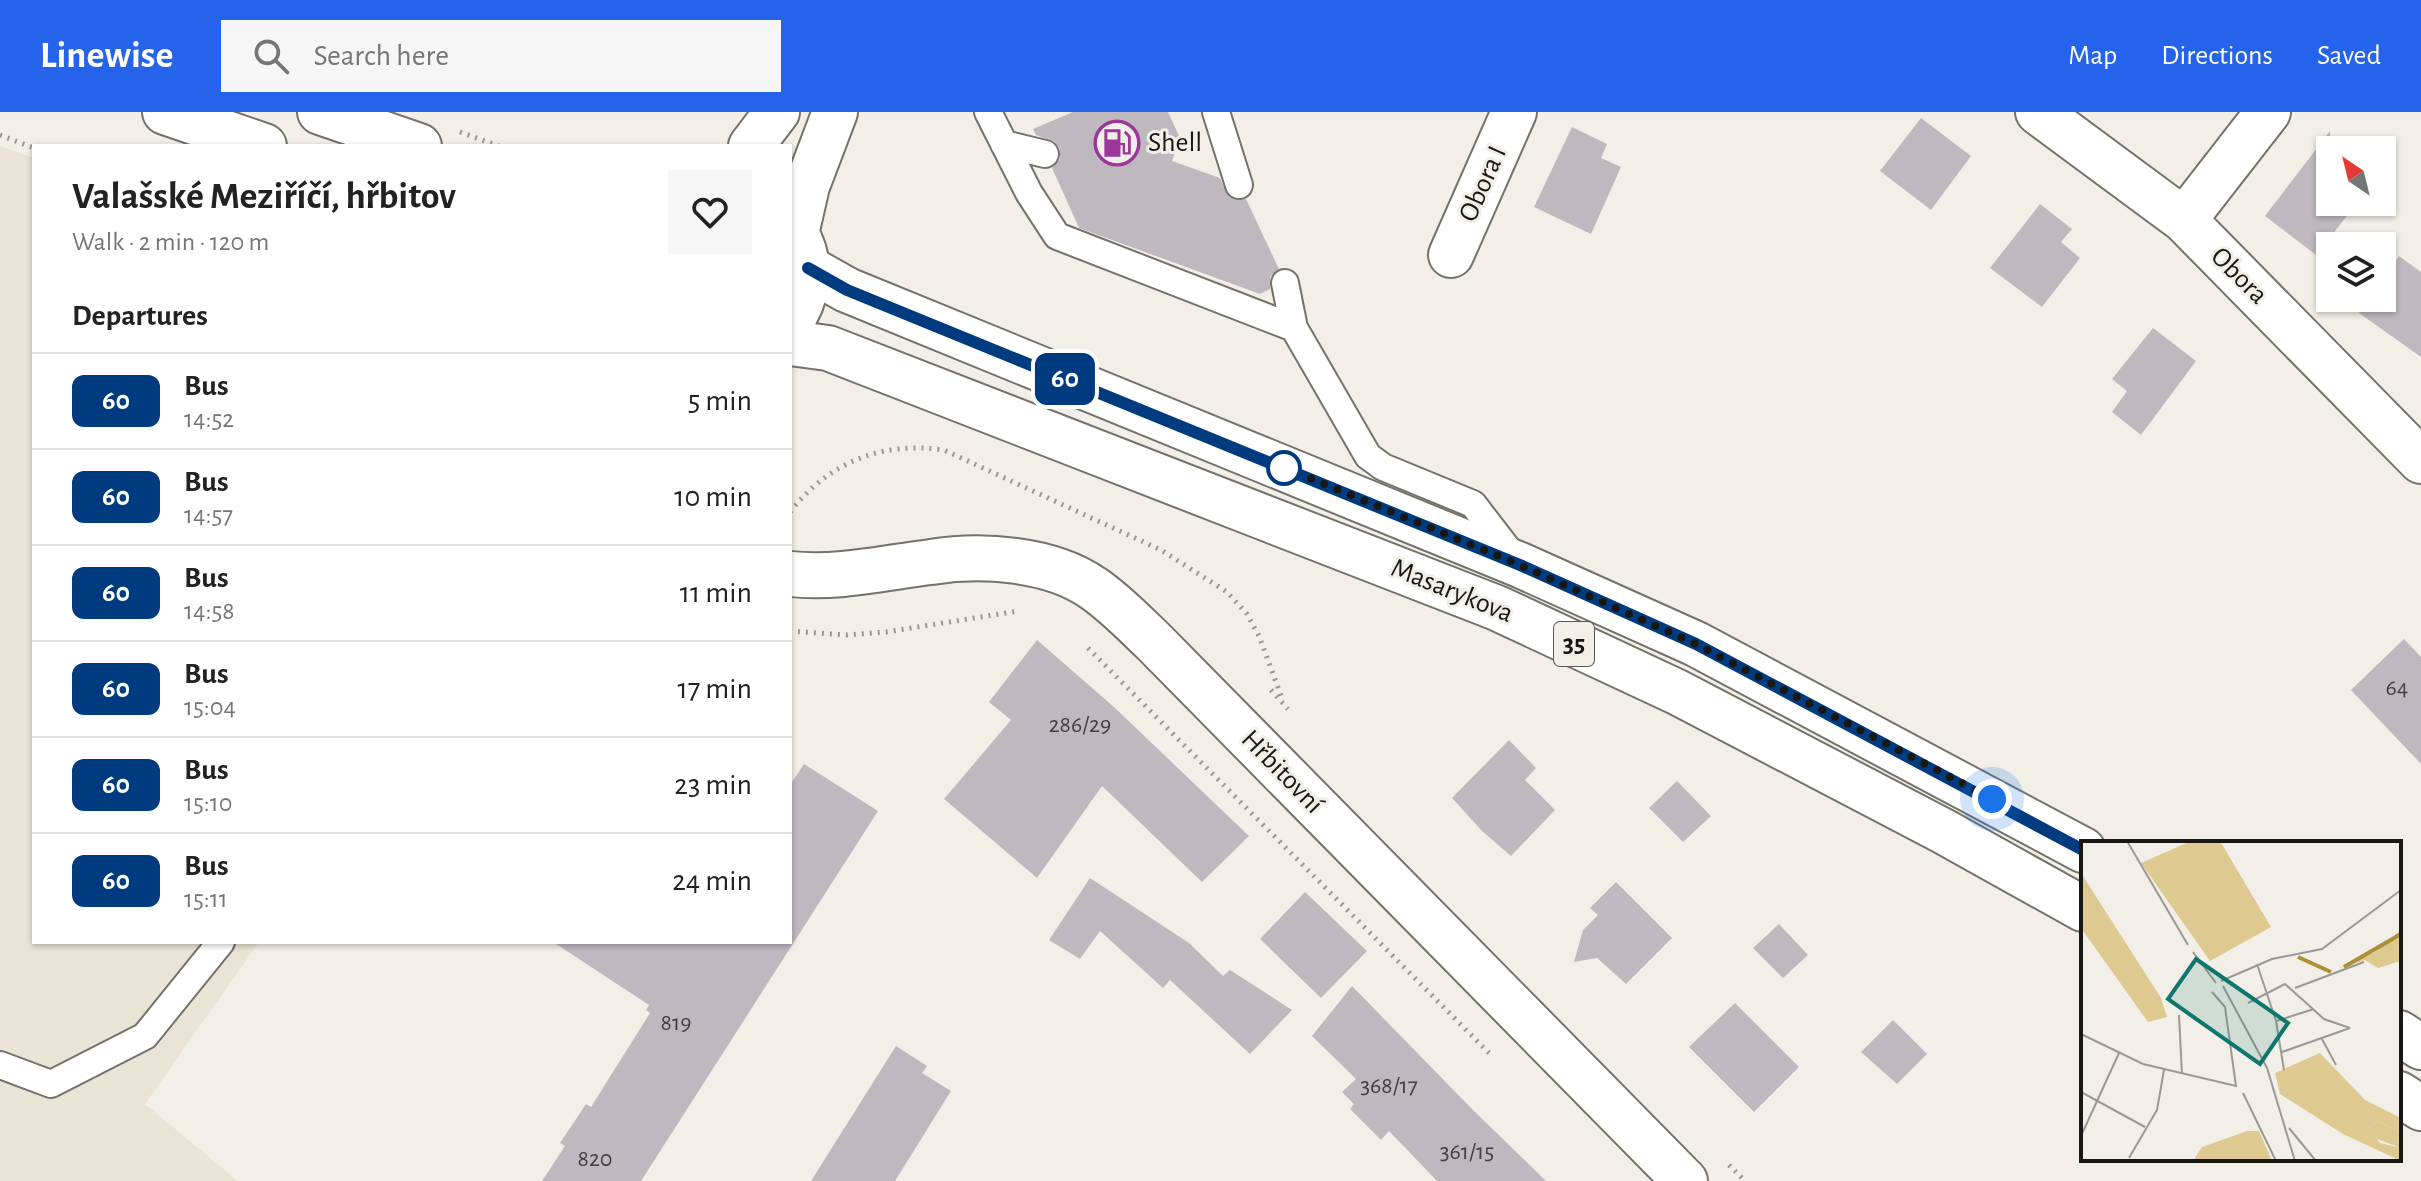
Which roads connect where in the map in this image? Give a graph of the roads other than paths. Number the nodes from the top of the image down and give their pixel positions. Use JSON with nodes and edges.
{"nodes":[{"id":1,"x":165,"y":112,"type":"edge"},
{"id":2,"x":320,"y":112,"type":"edge"},
{"id":3,"x":777,"y":112,"type":"edge"},
{"id":4,"x":835,"y":112,"type":"edge"},
{"id":5,"x":988,"y":112,"type":"edge"},
{"id":6,"x":1216,"y":112,"type":"edge"},
{"id":7,"x":1514,"y":112,"type":"edge"},
{"id":8,"x":2038,"y":112,"type":"edge"},
{"id":9,"x":2268,"y":112,"type":"edge"},
{"id":10,"x":258,"y":144,"type":"edge"},
{"id":11,"x":413,"y":144,"type":"edge"},
{"id":12,"x":753,"y":144,"type":"edge"},
{"id":13,"x":1004,"y":144,"type":"junction"},
{"id":14,"x":1045,"y":154,"type":"dead end"},
{"id":15,"x":1239,"y":185,"type":"dead end"},
{"id":16,"x":2184,"y":220,"type":"junction"},
{"id":17,"x":798,"y":243,"type":"edge"},
{"id":18,"x":1451,"y":255,"type":"dead end"},
{"id":19,"x":1285,"y":283,"type":"dead end"},
{"id":20,"x":792,"y":319,"type":"edge"},
{"id":21,"x":1294,"y":328,"type":"junction"},
{"id":22,"x":792,"y":343,"type":"edge"},
{"id":23,"x":2421,"y":461,"type":"edge"},
{"id":24,"x":1520,"y":565,"type":"junction"},
{"id":25,"x":792,"y":574,"type":"edge"},
{"id":26,"x":2081,"y":849,"type":"edge"},
{"id":27,"x":2081,"y":908,"type":"edge"},
{"id":28,"x":219,"y":944,"type":"edge"},
{"id":29,"x":2401,"y":1034,"type":"edge"},
{"id":30,"x":2421,"y":1047,"type":"edge"},
{"id":31,"x":0,"y":1065,"type":"edge"},
{"id":32,"x":2401,"y":1095,"type":"edge"},
{"id":33,"x":2421,"y":1108,"type":"edge"},
{"id":34,"x":1685,"y":1181,"type":"edge"}],
"edges":[{"from":1,"to":10,"type":"main road"},
{"from":2,"to":11,"type":"main road"},
{"from":3,"to":12,"type":"main road"},
{"from":4,"to":17,"type":"main road"},
{"from":5,"to":13,"type":"lane"},
{"from":6,"to":15,"type":"lane"},
{"from":7,"to":18,"type":"main road","name":"Obora I"},
{"from":8,"to":16,"type":"main road","name":"Obora"},
{"from":9,"to":16,"type":"main road"},
{"from":13,"to":14,"type":"lane"},
{"from":13,"to":21,"type":"lane"},
{"from":16,"to":23,"type":"main road","name":"Obora"},
{"from":17,"to":20,"type":"main road"},
{"from":17,"to":24,"type":"main road","name":"Masarykova","number":"35"},
{"from":19,"to":21,"type":"lane"},
{"from":21,"to":24,"type":"lane"},
{"from":22,"to":27,"type":"main road","name":"Masarykova","number":"35"},
{"from":24,"to":26,"type":"main road","name":"Masarykova","number":"35"},
{"from":25,"to":34,"type":"main road","name":"Hřbitovní"},
{"from":28,"to":31,"type":"lane"},
{"from":29,"to":30,"type":"main road"},
{"from":32,"to":33,"type":"main road"}]}
